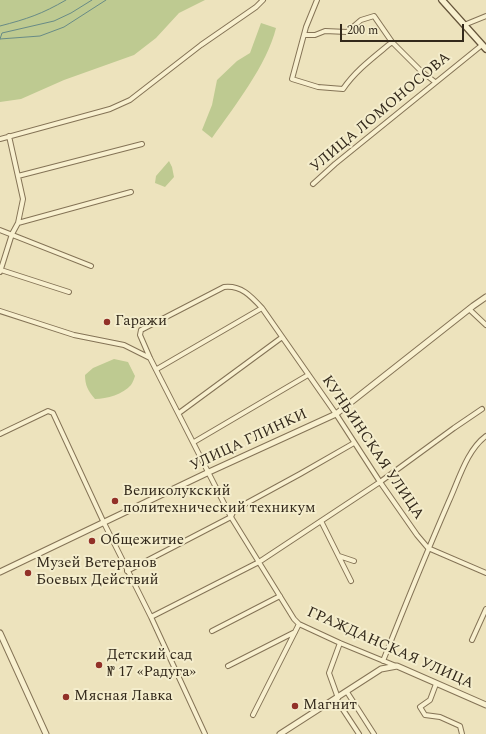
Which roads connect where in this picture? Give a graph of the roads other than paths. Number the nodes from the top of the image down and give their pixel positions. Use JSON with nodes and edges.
{"nodes":[{"id":1,"x":263,"y":0,"type":"edge"},
{"id":2,"x":317,"y":0,"type":"edge"},
{"id":3,"x":442,"y":0,"type":"edge"},
{"id":4,"x":486,"y":16,"type":"edge"},
{"id":5,"x":464,"y":25,"type":"junction"},
{"id":6,"x":304,"y":35,"type":"junction"},
{"id":7,"x":392,"y":42,"type":"junction"},
{"id":8,"x":484,"y":47,"type":"edge"},
{"id":9,"x":435,"y":82,"type":"junction"},
{"id":10,"x":9,"y":136,"type":"junction"},
{"id":11,"x":0,"y":139,"type":"edge"},
{"id":12,"x":142,"y":144,"type":"dead end"},
{"id":13,"x":18,"y":176,"type":"junction"},
{"id":14,"x":313,"y":184,"type":"dead end"},
{"id":15,"x":131,"y":192,"type":"dead end"},
{"id":16,"x":18,"y":223,"type":"junction"},
{"id":17,"x":0,"y":230,"type":"edge"},
{"id":18,"x":12,"y":234,"type":"junction"},
{"id":19,"x":90,"y":266,"type":"dead end"},
{"id":20,"x":0,"y":271,"type":"edge"},
{"id":21,"x":68,"y":292,"type":"dead end"},
{"id":22,"x":486,"y":297,"type":"edge"},
{"id":23,"x":262,"y":308,"type":"junction"},
{"id":24,"x":469,"y":309,"type":"junction"},
{"id":25,"x":0,"y":311,"type":"edge"},
{"id":26,"x":486,"y":325,"type":"edge"},
{"id":27,"x":141,"y":330,"type":"joint"},
{"id":28,"x":281,"y":338,"type":"junction"},
{"id":29,"x":150,"y":358,"type":"junction"},
{"id":30,"x":157,"y":369,"type":"junction"},
{"id":31,"x":308,"y":375,"type":"junction"},
{"id":32,"x":482,"y":409,"type":"dead end"},
{"id":33,"x":179,"y":413,"type":"junction"},
{"id":34,"x":336,"y":414,"type":"junction"},
{"id":35,"x":0,"y":434,"type":"edge"},
{"id":36,"x":486,"y":436,"type":"edge"},
{"id":37,"x":194,"y":442,"type":"junction"},
{"id":38,"x":354,"y":443,"type":"junction"},
{"id":39,"x":209,"y":472,"type":"junction"},
{"id":40,"x":380,"y":482,"type":"junction"},
{"id":41,"x":231,"y":517,"type":"junction"},
{"id":42,"x":321,"y":521,"type":"junction"},
{"id":43,"x":104,"y":523,"type":"junction"},
{"id":44,"x":428,"y":548,"type":"junction"},
{"id":45,"x":339,"y":556,"type":"junction"},
{"id":46,"x":354,"y":561,"type":"dead end"},
{"id":47,"x":259,"y":562,"type":"junction"},
{"id":48,"x":127,"y":571,"type":"junction"},
{"id":49,"x":0,"y":572,"type":"edge"},
{"id":50,"x":486,"y":573,"type":"edge"},
{"id":51,"x":351,"y":581,"type":"dead end"},
{"id":52,"x":280,"y":596,"type":"junction"},
{"id":53,"x":486,"y":609,"type":"edge"},
{"id":54,"x":151,"y":617,"type":"junction"},
{"id":55,"x":300,"y":624,"type":"junction"},
{"id":56,"x":212,"y":631,"type":"dead end"},
{"id":57,"x":295,"y":632,"type":"junction"},
{"id":58,"x":0,"y":633,"type":"edge"},
{"id":59,"x":472,"y":640,"type":"dead end"},
{"id":60,"x":340,"y":643,"type":"junction"},
{"id":61,"x":383,"y":661,"type":"junction"},
{"id":62,"x":228,"y":666,"type":"dead end"},
{"id":63,"x":397,"y":666,"type":"junction"},
{"id":64,"x":436,"y":684,"type":"junction"},
{"id":65,"x":345,"y":693,"type":"junction"},
{"id":66,"x":337,"y":698,"type":"junction"},
{"id":67,"x":486,"y":705,"type":"edge"},
{"id":68,"x":253,"y":715,"type":"dead end"},
{"id":69,"x":46,"y":734,"type":"edge"},
{"id":70,"x":205,"y":734,"type":"edge"},
{"id":71,"x":280,"y":734,"type":"edge"},
{"id":72,"x":359,"y":734,"type":"edge"},
{"id":73,"x":374,"y":734,"type":"edge"},
{"id":74,"x":462,"y":734,"type":"edge"}],
"edges":[{"from":1,"to":10,"type":"street"},
{"from":2,"to":6,"type":"street"},
{"from":3,"to":5,"type":"main road"},
{"from":4,"to":5,"type":"street"},
{"from":5,"to":8,"type":"main road"},
{"from":6,"to":7,"type":"street"},
{"from":6,"to":7,"type":"street"},
{"from":7,"to":9,"type":"street"},
{"from":8,"to":9,"type":"street","name":"УЛИЦА ЛОМОНОСОВА"},
{"from":9,"to":14,"type":"street","name":"УЛИЦА ЛОМОНОСОВА"},
{"from":10,"to":11,"type":"street"},
{"from":10,"to":13,"type":"street"},
{"from":12,"to":13,"type":"street"},
{"from":13,"to":16,"type":"street"},
{"from":15,"to":16,"type":"street"},
{"from":16,"to":18,"type":"street"},
{"from":17,"to":18,"type":"street"},
{"from":18,"to":19,"type":"street"},
{"from":18,"to":20,"type":"street"},
{"from":20,"to":21,"type":"street"},
{"from":22,"to":24,"type":"street","name":"УЛИЦА ГЛИНКИ"},
{"from":23,"to":27,"type":"street","name":"КУНЬИНСКАЯ УЛИЦА"},
{"from":23,"to":28,"type":"street","name":"КУНЬИНСКАЯ УЛИЦА"},
{"from":23,"to":30,"type":"street"},
{"from":24,"to":26,"type":"street"},
{"from":24,"to":34,"type":"street","name":"УЛИЦА ГЛИНКИ"},
{"from":25,"to":29,"type":"street"},
{"from":27,"to":29,"type":"street","name":"ГРАЖДАНСКАЯ УЛИЦА"},
{"from":28,"to":31,"type":"street","name":"КУНЬИНСКАЯ УЛИЦА"},
{"from":28,"to":33,"type":"street"},
{"from":29,"to":30,"type":"street","name":"ГРАЖДАНСКАЯ УЛИЦА"},
{"from":30,"to":33,"type":"street","name":"ГРАЖДАНСКАЯ УЛИЦА"},
{"from":31,"to":34,"type":"street","name":"КУНЬИНСКАЯ УЛИЦА"},
{"from":31,"to":37,"type":"street"},
{"from":32,"to":40,"type":"street"},
{"from":33,"to":37,"type":"street","name":"ГРАЖДАНСКАЯ УЛИЦА"},
{"from":34,"to":38,"type":"street","name":"КУНЬИНСКАЯ УЛИЦА"},
{"from":34,"to":39,"type":"street","name":"УЛИЦА ГЛИНКИ"},
{"from":35,"to":43,"type":"street"},
{"from":36,"to":44,"type":"street"},
{"from":37,"to":39,"type":"street","name":"ГРАЖДАНСКАЯ УЛИЦА"},
{"from":38,"to":40,"type":"street","name":"КУНЬИНСКАЯ УЛИЦА"},
{"from":38,"to":41,"type":"street"},
{"from":39,"to":41,"type":"street","name":"ГРАЖДАНСКАЯ УЛИЦА"},
{"from":39,"to":43,"type":"street","name":"УЛИЦА ГЛИНКИ"},
{"from":40,"to":42,"type":"street"},
{"from":40,"to":44,"type":"street","name":"КУНЬИНСКАЯ УЛИЦА"},
{"from":41,"to":47,"type":"street","name":"ГРАЖДАНСКАЯ УЛИЦА"},
{"from":41,"to":48,"type":"street"},
{"from":42,"to":45,"type":"street"},
{"from":42,"to":47,"type":"street"},
{"from":43,"to":48,"type":"street"},
{"from":43,"to":49,"type":"street","name":"УЛИЦА ГЛИНКИ"},
{"from":44,"to":50,"type":"street","name":"КУНЬИНСКАЯ УЛИЦА"},
{"from":44,"to":61,"type":"street"},
{"from":45,"to":46,"type":"street"},
{"from":45,"to":51,"type":"street"},
{"from":47,"to":52,"type":"street","name":"ГРАЖДАНСКАЯ УЛИЦА"},
{"from":47,"to":54,"type":"street"},
{"from":48,"to":54,"type":"street"},
{"from":52,"to":55,"type":"street","name":"ГРАЖДАНСКАЯ УЛИЦА"},
{"from":52,"to":56,"type":"street"},
{"from":53,"to":59,"type":"street"},
{"from":54,"to":70,"type":"street"},
{"from":55,"to":57,"type":"street"},
{"from":55,"to":60,"type":"street","name":"ГРАЖДАНСКАЯ УЛИЦА"},
{"from":57,"to":62,"type":"street"},
{"from":57,"to":68,"type":"street"},
{"from":58,"to":69,"type":"street"},
{"from":60,"to":61,"type":"street","name":"ГРАЖДАНСКАЯ УЛИЦА"},
{"from":60,"to":66,"type":"street"},
{"from":61,"to":63,"type":"street","name":"ГРАЖДАНСКАЯ УЛИЦА"},
{"from":63,"to":64,"type":"street","name":"ГРАЖДАНСКАЯ УЛИЦА"},
{"from":63,"to":65,"type":"street"},
{"from":64,"to":67,"type":"street","name":"ГРАЖДАНСКАЯ УЛИЦА"},
{"from":64,"to":74,"type":"street"},
{"from":65,"to":66,"type":"street"},
{"from":65,"to":73,"type":"street"},
{"from":66,"to":71,"type":"street"},
{"from":66,"to":72,"type":"street"}]}
